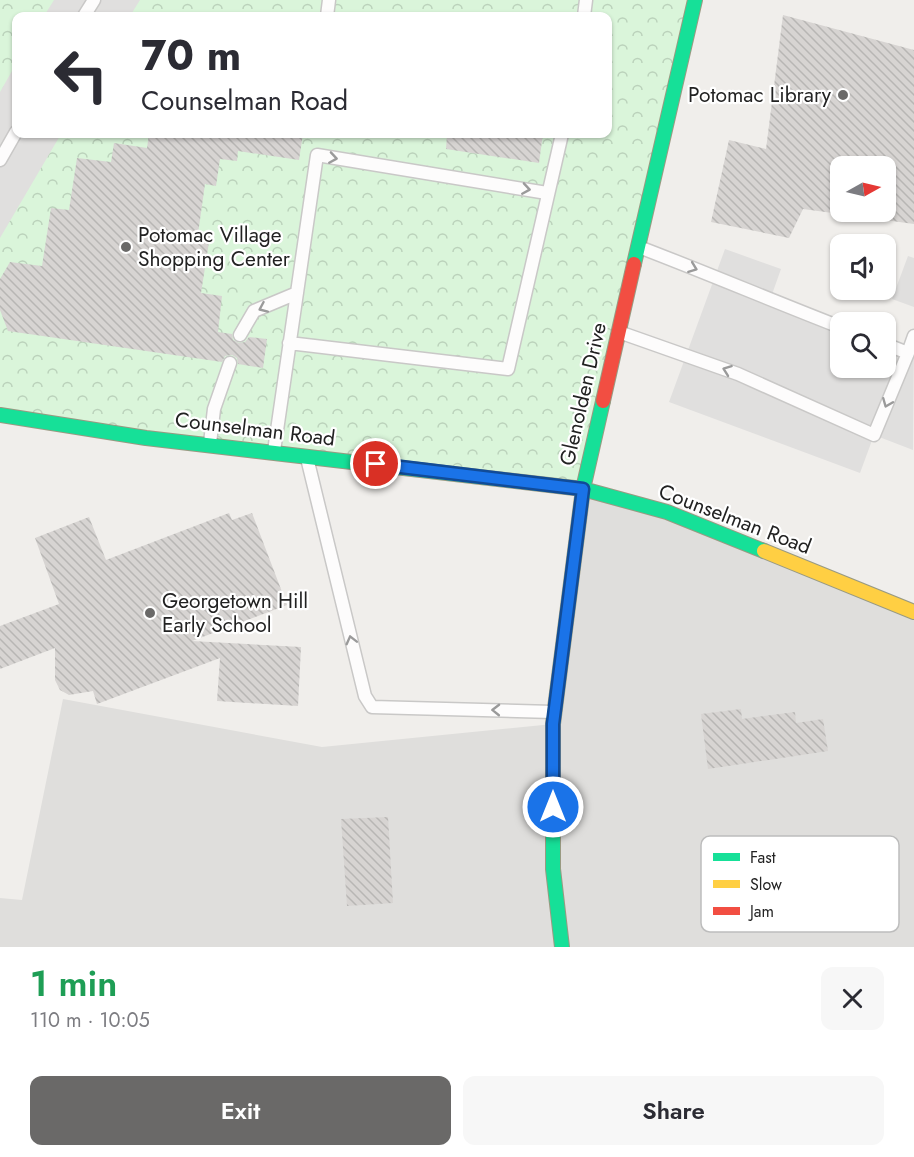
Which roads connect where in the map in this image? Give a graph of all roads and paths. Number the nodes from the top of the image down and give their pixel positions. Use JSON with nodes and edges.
{"nodes":[{"id":1,"x":695,"y":0,"type":"edge"},
{"id":2,"x":13,"y":138,"type":"edge"},
{"id":3,"x":561,"y":138,"type":"edge"},
{"id":4,"x":0,"y":160,"type":"edge"},
{"id":5,"x":547,"y":193,"type":"junction"},
{"id":6,"x":638,"y":247,"type":"junction"},
{"id":7,"x":297,"y":293,"type":"junction"},
{"id":8,"x":830,"y":323,"type":"edge"},
{"id":9,"x":619,"y":332,"type":"junction"},
{"id":10,"x":240,"y":335,"type":"dead end"},
{"id":11,"x":914,"y":336,"type":"edge"},
{"id":12,"x":289,"y":343,"type":"junction"},
{"id":13,"x":896,"y":348,"type":"edge"},
{"id":14,"x":908,"y":353,"type":"junction"},
{"id":15,"x":230,"y":363,"type":"dead end"},
{"id":16,"x":0,"y":415,"type":"edge"},
{"id":17,"x":209,"y":445,"type":"junction"},
{"id":18,"x":273,"y":453,"type":"junction"},
{"id":19,"x":307,"y":456,"type":"junction"},
{"id":20,"x":583,"y":489,"type":"junction"},
{"id":21,"x":914,"y":612,"type":"edge"},
{"id":22,"x":554,"y":712,"type":"junction"},
{"id":23,"x":562,"y":947,"type":"edge"}],
"edges":[{"from":1,"to":6,"type":"street","name":"Glenolden Drive"},
{"from":2,"to":4,"type":"lane"},
{"from":3,"to":5,"type":"lane"},
{"from":7,"to":5,"type":"lane","one_way":true},
{"from":5,"to":12,"type":"lane"},
{"from":6,"to":8,"type":"lane","one_way":true},
{"from":6,"to":9,"type":"street","name":"Glenolden Drive"},
{"from":7,"to":10,"type":"lane","one_way":true},
{"from":7,"to":12,"type":"lane"},
{"from":14,"to":9,"type":"lane","one_way":true},
{"from":9,"to":20,"type":"street","name":"Glenolden Drive"},
{"from":11,"to":14,"type":"lane"},
{"from":12,"to":18,"type":"lane"},
{"from":13,"to":14,"type":"lane"},
{"from":15,"to":17,"type":"lane"},
{"from":16,"to":17,"type":"street","name":"Counselman Road"},
{"from":17,"to":18,"type":"street","name":"Counselman Road"},
{"from":18,"to":19,"type":"street","name":"Counselman Road"},
{"from":19,"to":20,"type":"street","name":"Counselman Road"},
{"from":22,"to":19,"type":"lane","one_way":true},
{"from":20,"to":21,"type":"street","name":"Counselman Road"},
{"from":20,"to":22,"type":"street","name":"Glenolden Drive"},
{"from":22,"to":23,"type":"street","name":"Glenolden Drive"}]}
